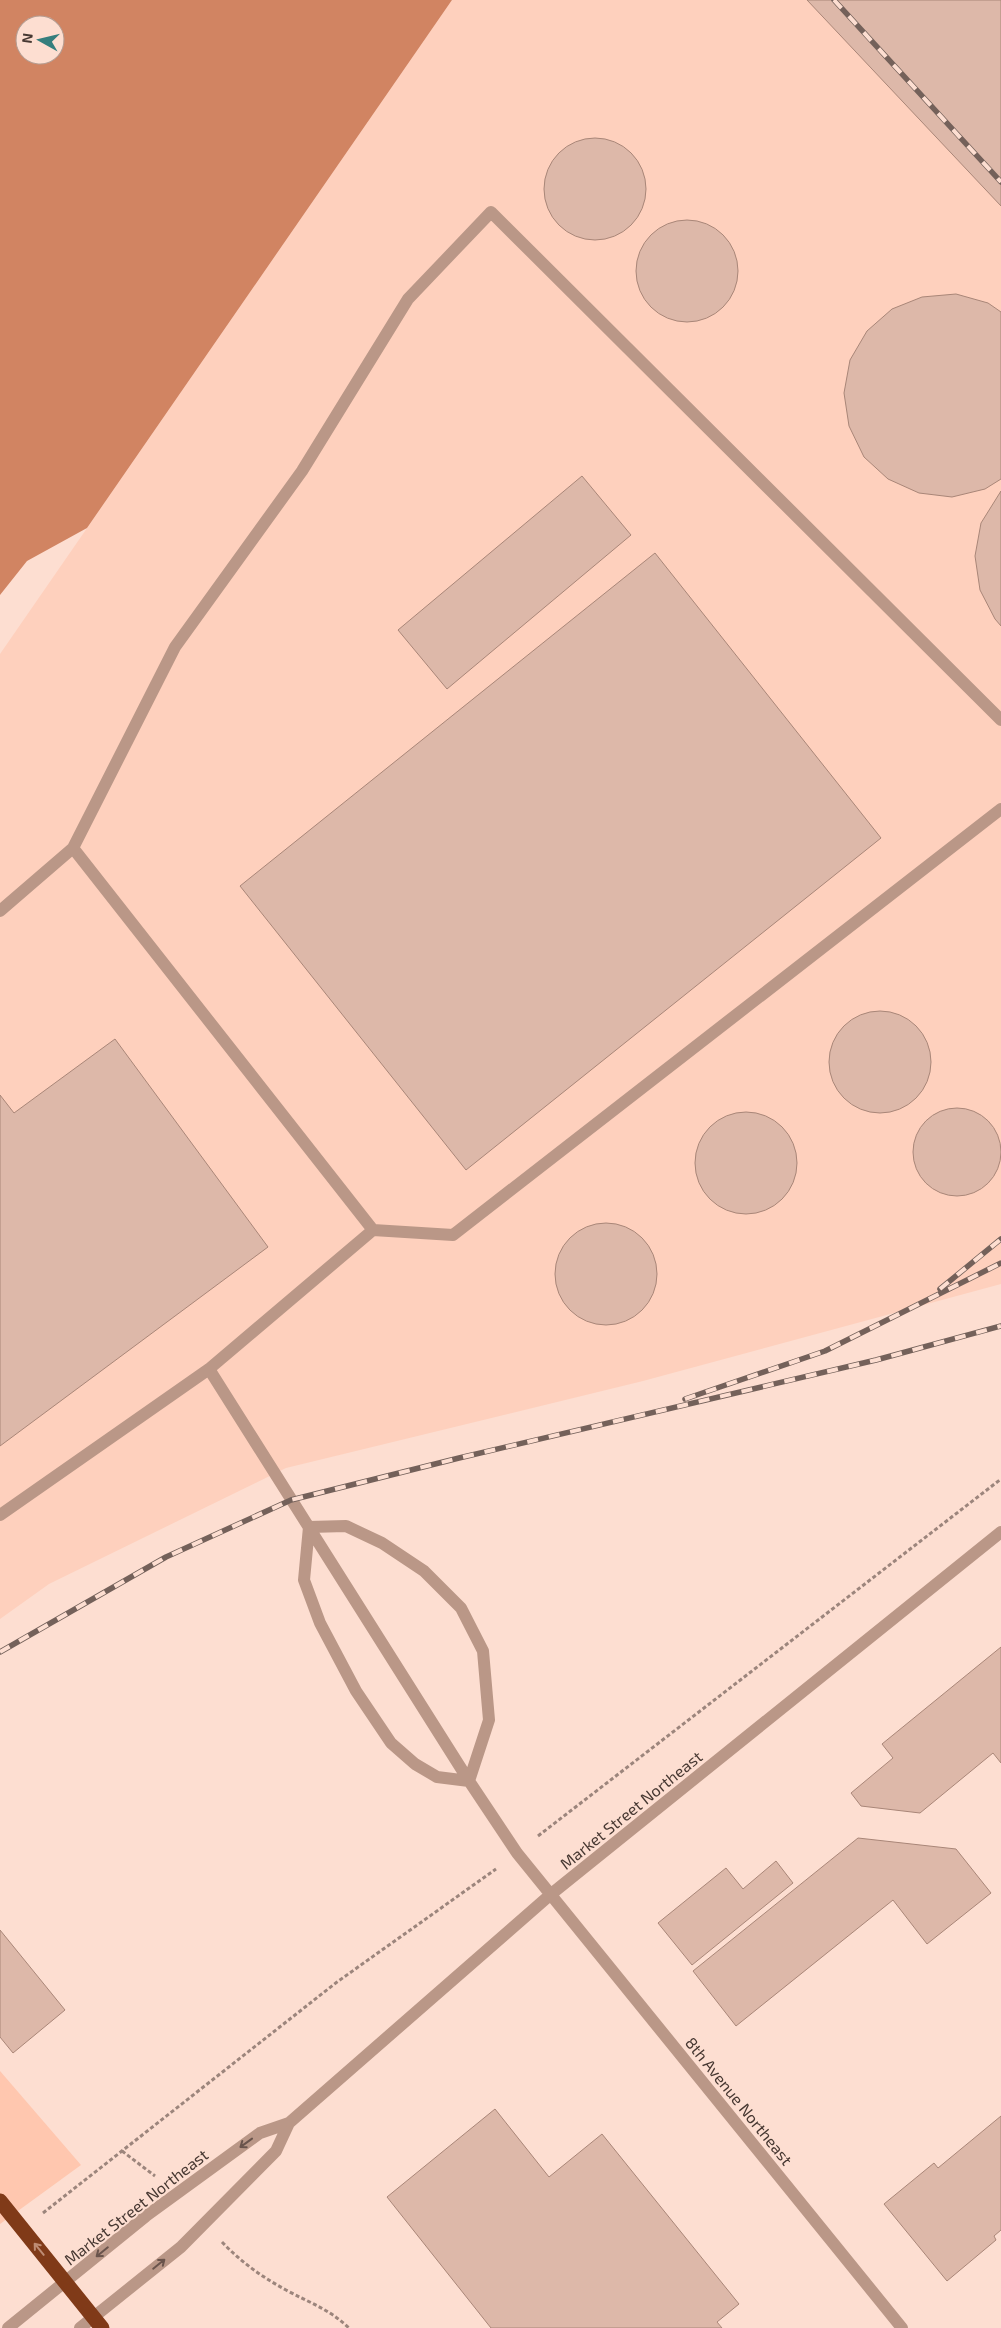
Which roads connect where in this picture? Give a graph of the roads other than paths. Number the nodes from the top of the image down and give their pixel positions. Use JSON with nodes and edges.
{"nodes":[{"id":1,"x":1001,"y":720,"type":"edge"},
{"id":2,"x":1001,"y":809,"type":"edge"},
{"id":3,"x":73,"y":848,"type":"junction"},
{"id":4,"x":0,"y":911,"type":"edge"},
{"id":5,"x":373,"y":1230,"type":"junction"},
{"id":6,"x":209,"y":1369,"type":"junction"},
{"id":7,"x":0,"y":1516,"type":"edge"},
{"id":8,"x":309,"y":1527,"type":"junction"},
{"id":9,"x":1001,"y":1532,"type":"edge"},
{"id":10,"x":469,"y":1781,"type":"junction"},
{"id":11,"x":550,"y":1895,"type":"junction"},
{"id":12,"x":289,"y":2123,"type":"junction"},
{"id":13,"x":0,"y":2201,"type":"edge"},
{"id":14,"x":8,"y":2328,"type":"edge"},
{"id":15,"x":80,"y":2328,"type":"edge"},
{"id":16,"x":102,"y":2328,"type":"edge"},
{"id":17,"x":902,"y":2328,"type":"edge"}],
"edges":[{"from":1,"to":3,"type":"street"},
{"from":2,"to":5,"type":"street"},
{"from":3,"to":4,"type":"street"},
{"from":3,"to":5,"type":"street"},
{"from":5,"to":6,"type":"street"},
{"from":6,"to":7,"type":"street"},
{"from":6,"to":8,"type":"street","name":"8th Avenue Northeast"},
{"from":8,"to":10,"type":"street","name":"8th Avenue Northeast"},
{"from":8,"to":10,"type":"street"},
{"from":8,"to":10,"type":"street"},
{"from":9,"to":11,"type":"street","name":"Market Street Northeast"},
{"from":10,"to":11,"type":"street","name":"8th Avenue Northeast"},
{"from":11,"to":12,"type":"street","name":"Market Street Northeast"},
{"from":11,"to":17,"type":"street","name":"8th Avenue Northeast"},
{"from":12,"to":14,"type":"street","name":"Market Street Northeast","one_way":true},
{"from":15,"to":12,"type":"street","name":"Market Street Northeast","one_way":true},
{"from":16,"to":13,"type":"highway","one_way":true,"bridge":true}]}
